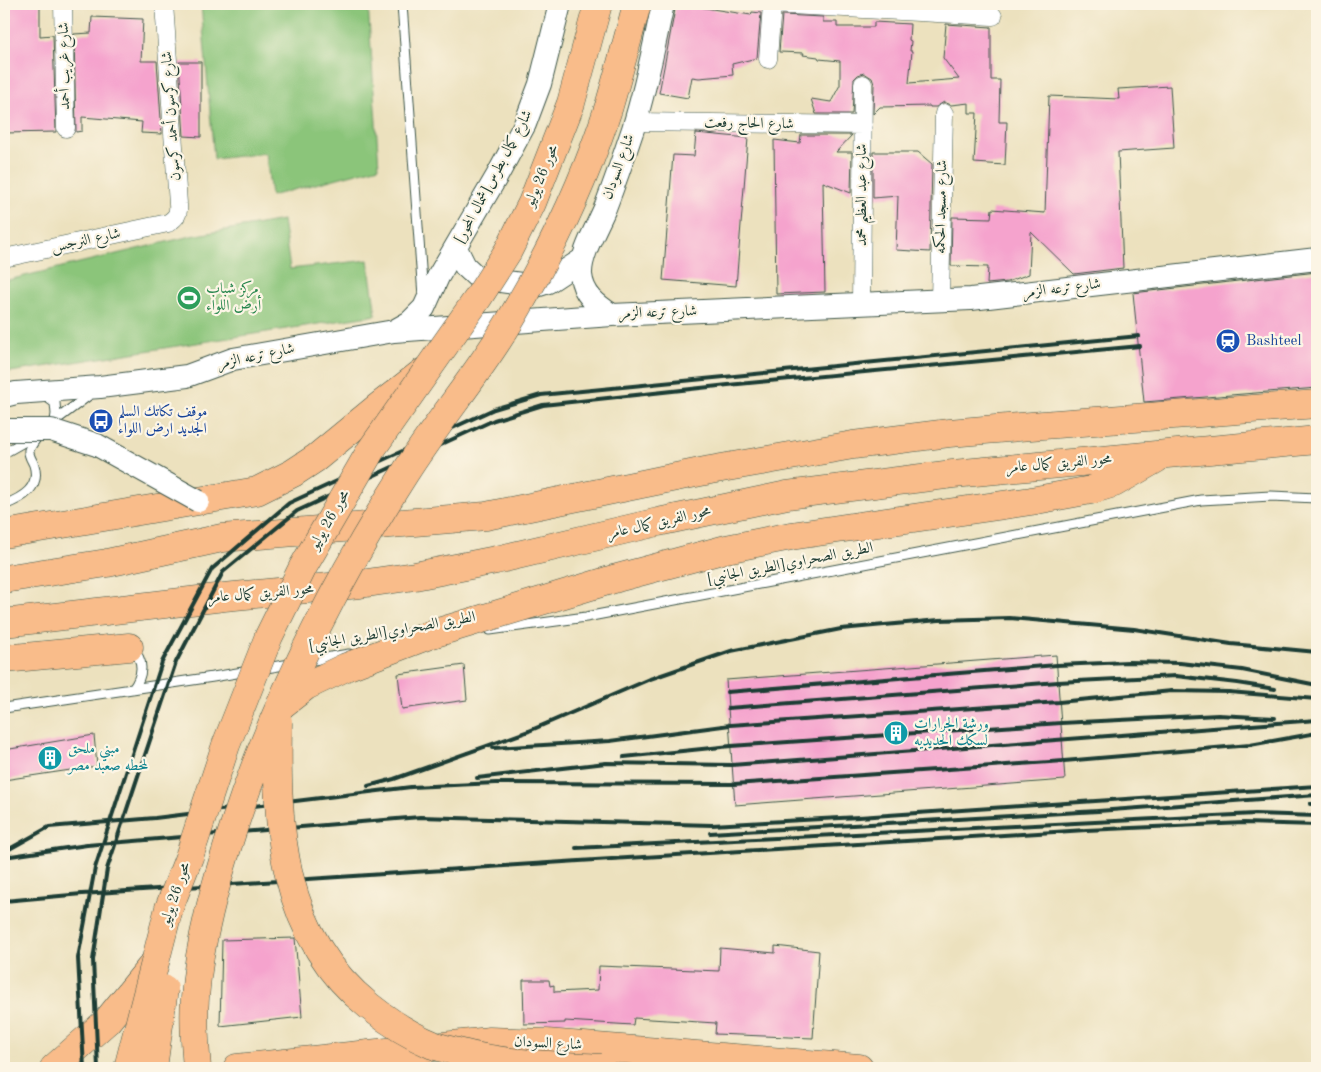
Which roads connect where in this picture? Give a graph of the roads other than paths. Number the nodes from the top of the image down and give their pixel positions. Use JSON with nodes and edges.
{"nodes":[{"id":1,"x":63,"y":4,"type":"edge"},
{"id":2,"x":164,"y":4,"type":"edge"},
{"id":3,"x":402,"y":4,"type":"edge"},
{"id":4,"x":560,"y":4,"type":"edge"},
{"id":5,"x":598,"y":4,"type":"edge"},
{"id":6,"x":637,"y":4,"type":"edge"},
{"id":7,"x":663,"y":4,"type":"edge"},
{"id":8,"x":772,"y":4,"type":"edge"},
{"id":9,"x":838,"y":5,"type":"edge"},
{"id":10,"x":909,"y":7,"type":"edge"},
{"id":11,"x":952,"y":8,"type":"edge"},
{"id":12,"x":993,"y":16,"type":"dead end"},
{"id":13,"x":768,"y":60,"type":"dead end"},
{"id":14,"x":863,"y":84,"type":"dead end"},
{"id":15,"x":944,"y":113,"type":"dead end"},
{"id":16,"x":635,"y":122,"type":"junction"},
{"id":17,"x":863,"y":125,"type":"junction"},
{"id":18,"x":66,"y":128,"type":"dead end"},
{"id":19,"x":168,"y":223,"type":"joint"},
{"id":20,"x":456,"y":248,"type":"junction"},
{"id":21,"x":4,"y":258,"type":"edge"},
{"id":22,"x":583,"y":259,"type":"junction"},
{"id":23,"x":1317,"y":259,"type":"edge"},
{"id":24,"x":940,"y":301,"type":"junction"},
{"id":25,"x":861,"y":305,"type":"junction"},
{"id":26,"x":424,"y":308,"type":"junction"},
{"id":27,"x":612,"y":315,"type":"junction"},
{"id":28,"x":394,"y":331,"type":"junction"},
{"id":29,"x":428,"y":368,"type":"junction"},
{"id":30,"x":100,"y":387,"type":"junction"},
{"id":31,"x":38,"y":392,"type":"junction"},
{"id":32,"x":4,"y":396,"type":"edge"},
{"id":33,"x":1317,"y":404,"type":"edge"},
{"id":34,"x":55,"y":421,"type":"junction"},
{"id":35,"x":4,"y":430,"type":"edge"},
{"id":36,"x":42,"y":430,"type":"junction"},
{"id":37,"x":1317,"y":440,"type":"edge"},
{"id":38,"x":4,"y":453,"type":"edge"},
{"id":39,"x":1167,"y":454,"type":"junction"},
{"id":40,"x":1317,"y":498,"type":"edge"},
{"id":41,"x":198,"y":501,"type":"junction"},
{"id":42,"x":4,"y":505,"type":"edge"},
{"id":43,"x":4,"y":534,"type":"edge"},
{"id":44,"x":4,"y":579,"type":"edge"},
{"id":45,"x":4,"y":623,"type":"edge"},
{"id":46,"x":477,"y":632,"type":"dead end"},
{"id":47,"x":458,"y":636,"type":"dead end"},
{"id":48,"x":129,"y":647,"type":"joint"},
{"id":49,"x":4,"y":659,"type":"edge"},
{"id":50,"x":133,"y":689,"type":"junction"},
{"id":51,"x":278,"y":707,"type":"junction"},
{"id":52,"x":4,"y":708,"type":"edge"},
{"id":53,"x":189,"y":857,"type":"junction"},
{"id":54,"x":155,"y":962,"type":"junction"},
{"id":55,"x":54,"y":1068,"type":"edge"},
{"id":56,"x":128,"y":1068,"type":"edge"},
{"id":57,"x":153,"y":1068,"type":"edge"},
{"id":58,"x":197,"y":1068,"type":"edge"},
{"id":59,"x":237,"y":1068,"type":"edge"},
{"id":60,"x":601,"y":1068,"type":"edge"},
{"id":61,"x":859,"y":1068,"type":"edge"}],
"edges":[{"from":1,"to":18,"type":"street","name":"شارع غريب أحمد"},
{"from":2,"to":19,"type":"street","name":"شارع كرسون أحمد كرسون"},
{"from":3,"to":26,"type":"lane"},
{"from":4,"to":20,"type":"street","name":"شارع كمال بطرس[شمال المحور]"},
{"from":5,"to":29,"type":"main road","name":"محور 26 يوليو","bridge":true},
{"from":6,"to":51,"type":"main road","bridge":true},
{"from":7,"to":16,"type":"street","name":"شارع السودان"},
{"from":8,"to":9,"type":"street"},
{"from":8,"to":13,"type":"street"},
{"from":9,"to":10,"type":"street"},
{"from":10,"to":11,"type":"street"},
{"from":11,"to":12,"type":"street"},
{"from":14,"to":17,"type":"street","name":"شارع عبد العظيم محمد"},
{"from":15,"to":24,"type":"street","name":"شارع مسجد الحكمه"},
{"from":16,"to":17,"type":"street","name":"شارع الحاج رفعت"},
{"from":16,"to":22,"type":"street","name":"شارع السودان"},
{"from":17,"to":25,"type":"street","name":"شارع عبد العظيم محمد"},
{"from":19,"to":21,"type":"street","name":"شارع النرجس"},
{"from":20,"to":22,"type":"street"},
{"from":20,"to":26,"type":"street","name":"شارع كمال بطرس[شمال المحور]"},
{"from":22,"to":27,"type":"street","name":"شارع السودان"},
{"from":23,"to":24,"type":"street","name":"شارع ترعه الزمر"},
{"from":24,"to":25,"type":"street","name":"شارع ترعه الزمر"},
{"from":25,"to":27,"type":"street","name":"شارع ترعه الزمر"},
{"from":26,"to":28,"type":"street","name":"شارع كمال بطرس[شمال المحور]"},
{"from":27,"to":28,"type":"street","name":"شارع ترعه الزمر"},
{"from":28,"to":30,"type":"street","name":"شارع ترعه الزمر"},
{"from":29,"to":41,"type":"main road","bridge":true},
{"from":29,"to":53,"type":"main road","name":"محور 26 يوليو","bridge":true},
{"from":30,"to":31,"type":"street","name":"شارع ترعه الزمر"},
{"from":30,"to":34,"type":"lane"},
{"from":31,"to":32,"type":"street","name":"شارع ترعه الزمر"},
{"from":31,"to":34,"type":"lane"},
{"from":33,"to":44,"type":"main road"},
{"from":34,"to":36,"type":"lane"},
{"from":35,"to":41,"type":"street","bridge":true},
{"from":36,"to":38,"type":"lane"},
{"from":36,"to":42,"type":"lane"},
{"from":37,"to":39,"type":"main road","name":"محور الفريق كمال عامر"},
{"from":39,"to":45,"type":"main road","name":"محور الفريق كمال عامر"},
{"from":39,"to":51,"type":"main road","bridge":true},
{"from":40,"to":46,"type":"lane","name":"الطريق الصحراوي[الطريق الجانبي]"},
{"from":41,"to":43,"type":"main road"},
{"from":47,"to":50,"type":"lane","name":"الطريق الصحراوي[الطريق الجانبي]"},
{"from":48,"to":49,"type":"main road"},
{"from":48,"to":50,"type":"lane"},
{"from":50,"to":52,"type":"lane","name":"الطريق الصحراوي[الطريق الجانبي]"},
{"from":51,"to":58,"type":"main road","bridge":true},
{"from":51,"to":60,"type":"main road","bridge":true},
{"from":53,"to":54,"type":"main road","name":"محور 26 يوليو","bridge":true},
{"from":53,"to":57,"type":"main road","bridge":true},
{"from":54,"to":55,"type":"main road"},
{"from":54,"to":56,"type":"main road","name":"محور 26 يوليو","bridge":true},
{"from":59,"to":61,"type":"main road","name":"شارع السودان"}]}
